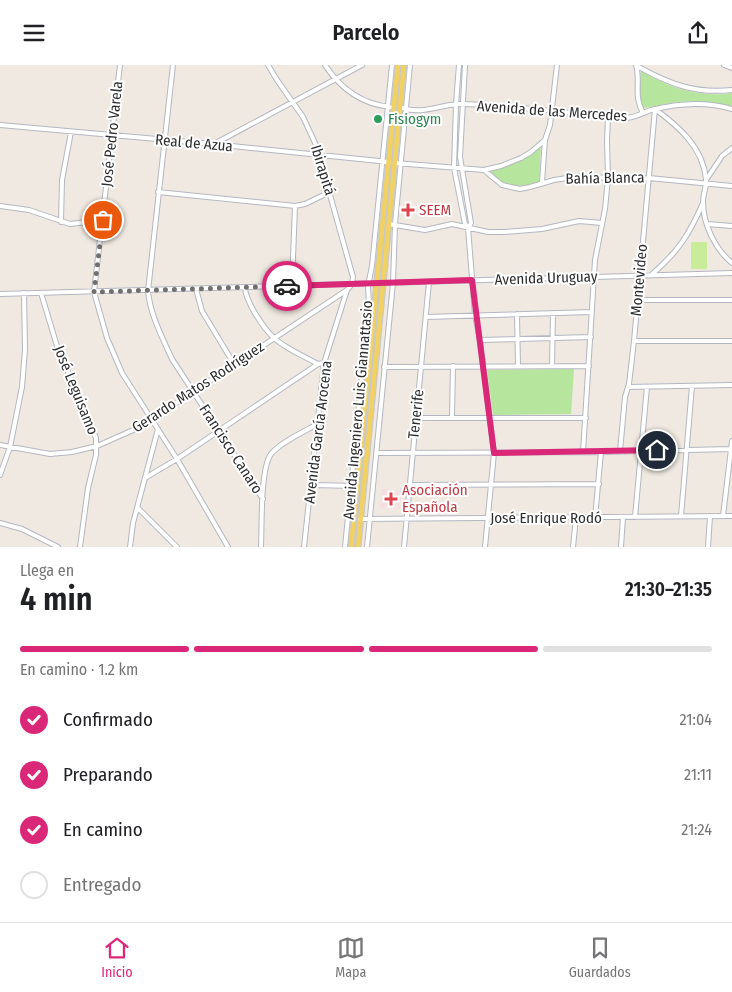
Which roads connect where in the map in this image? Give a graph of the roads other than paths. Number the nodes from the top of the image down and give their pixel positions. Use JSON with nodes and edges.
{"nodes":[{"id":1,"x":120,"y":65,"type":"edge"},
{"id":2,"x":173,"y":65,"type":"edge"},
{"id":3,"x":268,"y":65,"type":"edge"},
{"id":4,"x":325,"y":65,"type":"edge"},
{"id":5,"x":362,"y":65,"type":"edge"},
{"id":6,"x":392,"y":65,"type":"edge"},
{"id":7,"x":398,"y":65,"type":"edge"},
{"id":8,"x":404,"y":65,"type":"edge"},
{"id":9,"x":410,"y":65,"type":"edge"},
{"id":10,"x":459,"y":65,"type":"edge"},
{"id":11,"x":465,"y":65,"type":"edge"},
{"id":12,"x":557,"y":65,"type":"edge"},
{"id":13,"x":724,"y":65,"type":"edge"},
{"id":14,"x":636,"y":66,"type":"edge"},
{"id":15,"x":732,"y":68,"type":"edge"},
{"id":16,"x":334,"y":79,"type":"junction"},
{"id":17,"x":732,"y":90,"type":"edge"},
{"id":18,"x":292,"y":102,"type":"junction"},
{"id":19,"x":456,"y":104,"type":"junction"},
{"id":20,"x":462,"y":104,"type":"junction"},
{"id":21,"x":391,"y":107,"type":"junction"},
{"id":22,"x":400,"y":107,"type":"junction"},
{"id":23,"x":406,"y":109,"type":"junction"},
{"id":24,"x":655,"y":109,"type":"junction"},
{"id":25,"x":732,"y":109,"type":"edge"},
{"id":26,"x":552,"y":111,"type":"junction"},
{"id":27,"x":643,"y":113,"type":"junction"},
{"id":28,"x":608,"y":117,"type":"junction"},
{"id":29,"x":0,"y":125,"type":"edge"},
{"id":30,"x":71,"y":132,"type":"junction"},
{"id":31,"x":112,"y":136,"type":"junction"},
{"id":32,"x":544,"y":140,"type":"junction"},
{"id":33,"x":164,"y":141,"type":"junction"},
{"id":34,"x":213,"y":144,"type":"junction"},
{"id":35,"x":732,"y":148,"type":"edge"},
{"id":36,"x":320,"y":156,"type":"junction"},
{"id":37,"x":386,"y":162,"type":"junction"},
{"id":38,"x":395,"y":163,"type":"junction"},
{"id":39,"x":401,"y":163,"type":"junction"},
{"id":40,"x":454,"y":168,"type":"junction"},
{"id":41,"x":461,"y":168,"type":"junction"},
{"id":42,"x":484,"y":170,"type":"junction"},
{"id":43,"x":649,"y":177,"type":"junction"},
{"id":44,"x":608,"y":178,"type":"junction"},
{"id":45,"x":706,"y":181,"type":"junction"},
{"id":46,"x":542,"y":183,"type":"junction"},
{"id":47,"x":732,"y":186,"type":"edge"},
{"id":48,"x":158,"y":192,"type":"junction"},
{"id":49,"x":330,"y":192,"type":"junction"},
{"id":50,"x":703,"y":203,"type":"junction"},
{"id":51,"x":0,"y":206,"type":"edge"},
{"id":52,"x":295,"y":206,"type":"junction"},
{"id":53,"x":103,"y":220,"type":"junction"},
{"id":54,"x":61,"y":222,"type":"junction"},
{"id":55,"x":602,"y":223,"type":"junction"},
{"id":56,"x":389,"y":224,"type":"junction"},
{"id":57,"x":395,"y":224,"type":"junction"},
{"id":58,"x":707,"y":224,"type":"junction"},
{"id":59,"x":732,"y":226,"type":"edge"},
{"id":60,"x":468,"y":228,"type":"junction"},
{"id":61,"x":732,"y":263,"type":"edge"},
{"id":62,"x":732,"y":273,"type":"edge"},
{"id":63,"x":640,"y":275,"type":"junction"},
{"id":64,"x":651,"y":275,"type":"junction"},
{"id":65,"x":594,"y":277,"type":"junction"},
{"id":66,"x":472,"y":280,"type":"junction"},
{"id":67,"x":429,"y":282,"type":"junction"},
{"id":68,"x":377,"y":283,"type":"junction"},
{"id":69,"x":383,"y":283,"type":"junction"},
{"id":70,"x":393,"y":283,"type":"junction"},
{"id":71,"x":352,"y":284,"type":"junction"},
{"id":72,"x":368,"y":284,"type":"junction"},
{"id":73,"x":292,"y":285,"type":"junction"},
{"id":74,"x":246,"y":287,"type":"junction"},
{"id":75,"x":196,"y":289,"type":"junction"},
{"id":76,"x":347,"y":290,"type":"junction"},
{"id":77,"x":148,"y":291,"type":"junction"},
{"id":78,"x":94,"y":292,"type":"junction"},
{"id":79,"x":24,"y":293,"type":"junction"},
{"id":80,"x":40,"y":293,"type":"junction"},
{"id":81,"x":0,"y":294,"type":"edge"},
{"id":82,"x":732,"y":299,"type":"edge"},
{"id":83,"x":638,"y":300,"type":"junction"},
{"id":84,"x":381,"y":301,"type":"junction"},
{"id":85,"x":390,"y":302,"type":"junction"},
{"id":86,"x":592,"y":312,"type":"junction"},
{"id":87,"x":553,"y":313,"type":"junction"},
{"id":88,"x":517,"y":314,"type":"junction"},
{"id":89,"x":475,"y":315,"type":"junction"},
{"id":90,"x":426,"y":317,"type":"junction"},
{"id":91,"x":591,"y":337,"type":"junction"},
{"id":92,"x":274,"y":338,"type":"junction"},
{"id":93,"x":553,"y":338,"type":"junction"},
{"id":94,"x":518,"y":339,"type":"junction"},
{"id":95,"x":480,"y":341,"type":"junction"},
{"id":96,"x":634,"y":341,"type":"junction"},
{"id":97,"x":732,"y":341,"type":"edge"},
{"id":98,"x":324,"y":363,"type":"junction"},
{"id":99,"x":234,"y":364,"type":"junction"},
{"id":100,"x":318,"y":364,"type":"junction"},
{"id":101,"x":421,"y":366,"type":"junction"},
{"id":102,"x":453,"y":366,"type":"junction"},
{"id":103,"x":483,"y":366,"type":"junction"},
{"id":104,"x":518,"y":366,"type":"junction"},
{"id":105,"x":552,"y":366,"type":"junction"},
{"id":106,"x":589,"y":366,"type":"junction"},
{"id":107,"x":384,"y":367,"type":"junction"},
{"id":108,"x":732,"y":385,"type":"edge"},
{"id":109,"x":692,"y":386,"type":"junction"},
{"id":110,"x":628,"y":387,"type":"junction"},
{"id":111,"x":647,"y":387,"type":"junction"},
{"id":112,"x":194,"y":392,"type":"junction"},
{"id":113,"x":452,"y":417,"type":"junction"},
{"id":114,"x":490,"y":417,"type":"junction"},
{"id":115,"x":416,"y":418,"type":"junction"},
{"id":116,"x":586,"y":418,"type":"junction"},
{"id":117,"x":152,"y":419,"type":"junction"},
{"id":118,"x":318,"y":425,"type":"junction"},
{"id":119,"x":158,"y":429,"type":"junction"},
{"id":120,"x":219,"y":430,"type":"junction"},
{"id":121,"x":732,"y":441,"type":"edge"},
{"id":122,"x":0,"y":445,"type":"edge"},
{"id":123,"x":97,"y":446,"type":"junction"},
{"id":124,"x":10,"y":447,"type":"junction"},
{"id":125,"x":732,"y":449,"type":"edge"},
{"id":126,"x":642,"y":450,"type":"junction"},
{"id":127,"x":687,"y":450,"type":"junction"},
{"id":128,"x":620,"y":451,"type":"junction"},
{"id":129,"x":584,"y":452,"type":"junction"},
{"id":130,"x":601,"y":452,"type":"junction"},
{"id":131,"x":376,"y":453,"type":"junction"},
{"id":132,"x":412,"y":453,"type":"junction"},
{"id":133,"x":494,"y":453,"type":"junction"},
{"id":134,"x":177,"y":459,"type":"junction"},
{"id":135,"x":0,"y":475,"type":"edge"},
{"id":136,"x":146,"y":478,"type":"junction"},
{"id":137,"x":598,"y":484,"type":"junction"},
{"id":138,"x":312,"y":485,"type":"junction"},
{"id":139,"x":410,"y":485,"type":"junction"},
{"id":140,"x":491,"y":485,"type":"junction"},
{"id":141,"x":351,"y":486,"type":"junction"},
{"id":142,"x":357,"y":486,"type":"junction"},
{"id":143,"x":263,"y":499,"type":"junction"},
{"id":144,"x":138,"y":508,"type":"junction"},
{"id":145,"x":681,"y":516,"type":"junction"},
{"id":146,"x":710,"y":516,"type":"junction"},
{"id":147,"x":723,"y":516,"type":"junction"},
{"id":148,"x":732,"y":516,"type":"edge"},
{"id":149,"x":595,"y":517,"type":"junction"},
{"id":150,"x":623,"y":517,"type":"junction"},
{"id":151,"x":635,"y":517,"type":"junction"},
{"id":152,"x":576,"y":518,"type":"junction"},
{"id":153,"x":360,"y":519,"type":"junction"},
{"id":154,"x":370,"y":519,"type":"junction"},
{"id":155,"x":406,"y":519,"type":"junction"},
{"id":156,"x":488,"y":519,"type":"junction"},
{"id":157,"x":0,"y":523,"type":"edge"},
{"id":158,"x":58,"y":547,"type":"edge"},
{"id":159,"x":80,"y":547,"type":"edge"},
{"id":160,"x":130,"y":547,"type":"edge"},
{"id":161,"x":177,"y":547,"type":"edge"},
{"id":162,"x":228,"y":547,"type":"edge"},
{"id":163,"x":261,"y":547,"type":"edge"},
{"id":164,"x":304,"y":547,"type":"edge"},
{"id":165,"x":345,"y":547,"type":"edge"},
{"id":166,"x":351,"y":547,"type":"edge"},
{"id":167,"x":358,"y":547,"type":"edge"},
{"id":168,"x":367,"y":547,"type":"edge"},
{"id":169,"x":404,"y":547,"type":"edge"},
{"id":170,"x":485,"y":547,"type":"edge"},
{"id":171,"x":573,"y":547,"type":"edge"},
{"id":172,"x":621,"y":547,"type":"edge"},
{"id":173,"x":708,"y":547,"type":"edge"}],
"edges":[{"from":1,"to":31,"type":"street","name":"José Pedro Varela"},
{"from":2,"to":33,"type":"street","name":"Francisco Canaro"},
{"from":3,"to":18,"type":"street","name":"Ibirapitá"},
{"from":4,"to":16,"type":"street"},
{"from":5,"to":16,"type":"street"},
{"from":6,"to":21,"type":"street","name":"Avenida Ingeniero Luis Giannattasio"},
{"from":7,"to":21,"type":"main road","name":"Avenida Ingeniero Luis Giannattasio"},
{"from":8,"to":22,"type":"main road","name":"Avenida Ingeniero Luis Giannattasio"},
{"from":9,"to":23,"type":"street","name":"Avenida Ingeniero Luis Giannattasio"},
{"from":10,"to":19,"type":"street"},
{"from":11,"to":20,"type":"street"},
{"from":12,"to":26,"type":"street"},
{"from":13,"to":15,"type":"street"},
{"from":14,"to":17,"type":"street"},
{"from":14,"to":27,"type":"street"},
{"from":16,"to":18,"type":"street"},
{"from":16,"to":21,"type":"street"},
{"from":18,"to":34,"type":"street"},
{"from":18,"to":36,"type":"street","name":"Ibirapitá"},
{"from":19,"to":20,"type":"street","name":"Avenida de las Mercedes"},
{"from":19,"to":23,"type":"street","name":"Avenida de las Mercedes"},
{"from":19,"to":40,"type":"street"},
{"from":20,"to":26,"type":"street","name":"Avenida de las Mercedes"},
{"from":20,"to":41,"type":"street"},
{"from":21,"to":37,"type":"main road","name":"Avenida Ingeniero Luis Giannattasio"},
{"from":22,"to":23,"type":"street","name":"Avenida de las Mercedes"},
{"from":22,"to":38,"type":"main road","name":"Avenida Ingeniero Luis Giannattasio"},
{"from":23,"to":39,"type":"street","name":"Avenida Ingeniero Luis Giannattasio"},
{"from":24,"to":25,"type":"street","name":"Avenida de las Mercedes"},
{"from":24,"to":27,"type":"street","name":"Avenida de las Mercedes"},
{"from":24,"to":43,"type":"street","name":"Montevideo"},
{"from":24,"to":45,"type":"street"},
{"from":26,"to":28,"type":"street","name":"Avenida de las Mercedes"},
{"from":26,"to":32,"type":"street"},
{"from":27,"to":28,"type":"street","name":"Avenida de las Mercedes"},
{"from":28,"to":44,"type":"street"},
{"from":29,"to":30,"type":"street","name":"Real de Azua"},
{"from":30,"to":31,"type":"street","name":"Real de Azua"},
{"from":30,"to":54,"type":"street"},
{"from":31,"to":33,"type":"street","name":"Real de Azua"},
{"from":31,"to":53,"type":"street","name":"José Pedro Varela"},
{"from":32,"to":42,"type":"street"},
{"from":32,"to":46,"type":"street"},
{"from":33,"to":34,"type":"street","name":"Real de Azua"},
{"from":33,"to":48,"type":"street","name":"Francisco Canaro"},
{"from":34,"to":36,"type":"street","name":"Real de Azua"},
{"from":35,"to":45,"type":"street"},
{"from":36,"to":37,"type":"street","name":"Real de Azua"},
{"from":36,"to":49,"type":"street","name":"Ibirapitá"},
{"from":37,"to":68,"type":"main road","name":"Avenida Ingeniero Luis Giannattasio"},
{"from":37,"to":72,"type":"street","name":"Avenida Ingeniero Luis Giannattasio"},
{"from":38,"to":39,"type":"street"},
{"from":38,"to":56,"type":"main road","name":"Avenida Ingeniero Luis Giannattasio"},
{"from":39,"to":40,"type":"street"},
{"from":39,"to":57,"type":"street","name":"Avenida Ingeniero Luis Giannattasio"},
{"from":40,"to":41,"type":"street"},
{"from":40,"to":60,"type":"street"},
{"from":41,"to":42,"type":"street"},
{"from":41,"to":60,"type":"street"},
{"from":42,"to":46,"type":"street","name":"Bahía Blanca"},
{"from":43,"to":44,"type":"street","name":"Bahía Blanca"},
{"from":43,"to":45,"type":"street","name":"Bahía Blanca"},
{"from":43,"to":63,"type":"street","name":"Montevideo"},
{"from":44,"to":46,"type":"street","name":"Bahía Blanca"},
{"from":44,"to":55,"type":"street"},
{"from":45,"to":47,"type":"street","name":"Bahía Blanca"},
{"from":45,"to":50,"type":"street"},
{"from":48,"to":52,"type":"street"},
{"from":48,"to":77,"type":"street","name":"Francisco Canaro"},
{"from":49,"to":52,"type":"street"},
{"from":49,"to":71,"type":"street","name":"Ibirapitá"},
{"from":50,"to":58,"type":"street"},
{"from":50,"to":64,"type":"street"},
{"from":51,"to":54,"type":"street"},
{"from":52,"to":73,"type":"street"},
{"from":53,"to":54,"type":"street"},
{"from":53,"to":78,"type":"street","name":"José Pedro Varela"},
{"from":55,"to":60,"type":"street"},
{"from":55,"to":65,"type":"street"},
{"from":56,"to":57,"type":"street"},
{"from":56,"to":69,"type":"main road","name":"Avenida Ingeniero Luis Giannattasio"},
{"from":57,"to":60,"type":"street"},
{"from":57,"to":70,"type":"street","name":"Avenida Ingeniero Luis Giannattasio"},
{"from":58,"to":59,"type":"street"},
{"from":58,"to":61,"type":"street"},
{"from":60,"to":66,"type":"street"},
{"from":62,"to":64,"type":"street","name":"Avenida Uruguay"},
{"from":63,"to":64,"type":"street","name":"Avenida Uruguay"},
{"from":63,"to":65,"type":"street","name":"Avenida Uruguay"},
{"from":63,"to":83,"type":"street","name":"Montevideo"},
{"from":65,"to":66,"type":"street","name":"Avenida Uruguay"},
{"from":65,"to":86,"type":"street"},
{"from":66,"to":67,"type":"street","name":"Avenida Uruguay"},
{"from":66,"to":89,"type":"street"},
{"from":67,"to":70,"type":"street","name":"Avenida Uruguay"},
{"from":67,"to":90,"type":"street","name":"Tenerife"},
{"from":68,"to":69,"type":"street","name":"Avenida Uruguay"},
{"from":68,"to":72,"type":"street","name":"Avenida Uruguay"},
{"from":68,"to":142,"type":"main road","name":"Avenida Ingeniero Luis Giannattasio"},
{"from":69,"to":70,"type":"street","name":"Avenida Uruguay"},
{"from":69,"to":84,"type":"main road","name":"Avenida Ingeniero Luis Giannattasio"},
{"from":70,"to":85,"type":"street","name":"Avenida Ingeniero Luis Giannattasio"},
{"from":71,"to":72,"type":"street","name":"Avenida Uruguay"},
{"from":71,"to":73,"type":"street","name":"Avenida Uruguay"},
{"from":71,"to":76,"type":"street","name":"Gerardo Matos Rodríguez"},
{"from":72,"to":141,"type":"street","name":"Avenida Ingeniero Luis Giannattasio"},
{"from":73,"to":74,"type":"street","name":"Avenida Uruguay"},
{"from":74,"to":75,"type":"street","name":"Avenida Uruguay"},
{"from":74,"to":92,"type":"street"},
{"from":75,"to":77,"type":"street","name":"Avenida Uruguay"},
{"from":75,"to":99,"type":"street"},
{"from":76,"to":92,"type":"street","name":"Gerardo Matos Rodríguez"},
{"from":76,"to":98,"type":"street","name":"Avenida García Arocena"},
{"from":77,"to":78,"type":"street","name":"Avenida Uruguay"},
{"from":77,"to":112,"type":"street","name":"Francisco Canaro"},
{"from":78,"to":80,"type":"street","name":"Avenida Uruguay"},
{"from":78,"to":117,"type":"street"},
{"from":79,"to":80,"type":"street","name":"Avenida Uruguay"},
{"from":79,"to":81,"type":"street","name":"Avenida Uruguay"},
{"from":79,"to":124,"type":"street"},
{"from":80,"to":123,"type":"street","name":"José Leguisamo"},
{"from":82,"to":83,"type":"street"},
{"from":83,"to":96,"type":"street","name":"Montevideo"},
{"from":84,"to":85,"type":"street"},
{"from":84,"to":153,"type":"main road","name":"Avenida Ingeniero Luis Giannattasio"},
{"from":85,"to":107,"type":"street","name":"Avenida Ingeniero Luis Giannattasio"},
{"from":86,"to":87,"type":"street"},
{"from":86,"to":91,"type":"street"},
{"from":87,"to":88,"type":"street"},
{"from":87,"to":93,"type":"street"},
{"from":88,"to":89,"type":"street"},
{"from":88,"to":94,"type":"street"},
{"from":89,"to":90,"type":"street"},
{"from":89,"to":95,"type":"street"},
{"from":90,"to":101,"type":"street","name":"Tenerife"},
{"from":91,"to":93,"type":"street"},
{"from":91,"to":106,"type":"street"},
{"from":92,"to":99,"type":"street","name":"Gerardo Matos Rodríguez"},
{"from":92,"to":100,"type":"street"},
{"from":93,"to":94,"type":"street"},
{"from":93,"to":105,"type":"street"},
{"from":94,"to":95,"type":"street"},
{"from":94,"to":104,"type":"street"},
{"from":95,"to":103,"type":"street"},
{"from":96,"to":97,"type":"street"},
{"from":96,"to":110,"type":"street","name":"Montevideo"},
{"from":98,"to":100,"type":"street"},
{"from":98,"to":118,"type":"street","name":"Avenida García Arocena"},
{"from":99,"to":112,"type":"street","name":"Gerardo Matos Rodríguez"},
{"from":100,"to":120,"type":"street"},
{"from":101,"to":102,"type":"street"},
{"from":101,"to":107,"type":"street"},
{"from":101,"to":115,"type":"street","name":"Tenerife"},
{"from":102,"to":103,"type":"street"},
{"from":102,"to":113,"type":"street"},
{"from":103,"to":104,"type":"street"},
{"from":103,"to":114,"type":"street"},
{"from":104,"to":105,"type":"street"},
{"from":105,"to":106,"type":"street"},
{"from":106,"to":116,"type":"street"},
{"from":107,"to":131,"type":"street","name":"Avenida Ingeniero Luis Giannattasio"},
{"from":108,"to":109,"type":"street"},
{"from":109,"to":111,"type":"street"},
{"from":109,"to":127,"type":"street"},
{"from":110,"to":111,"type":"street"},
{"from":110,"to":128,"type":"street","name":"Montevideo"},
{"from":111,"to":126,"type":"street"},
{"from":112,"to":117,"type":"street","name":"Gerardo Matos Rodríguez"},
{"from":112,"to":120,"type":"street","name":"Francisco Canaro"},
{"from":113,"to":114,"type":"street"},
{"from":113,"to":115,"type":"street"},
{"from":114,"to":116,"type":"street"},
{"from":114,"to":133,"type":"street"},
{"from":115,"to":132,"type":"street","name":"Tenerife"},
{"from":116,"to":129,"type":"street"},
{"from":117,"to":119,"type":"street"},
{"from":117,"to":123,"type":"street","name":"Gerardo Matos Rodríguez"},
{"from":118,"to":138,"type":"street","name":"Avenida García Arocena"},
{"from":118,"to":143,"type":"street"},
{"from":119,"to":134,"type":"street"},
{"from":119,"to":136,"type":"street"},
{"from":120,"to":134,"type":"street"},
{"from":120,"to":143,"type":"street","name":"Francisco Canaro"},
{"from":121,"to":125,"type":"street"},
{"from":122,"to":124,"type":"street","name":"Gerardo Matos Rodríguez"},
{"from":123,"to":124,"type":"street","name":"Gerardo Matos Rodríguez"},
{"from":123,"to":159,"type":"street","name":"José Leguisamo"},
{"from":124,"to":135,"type":"street"},
{"from":125,"to":127,"type":"street"},
{"from":125,"to":147,"type":"street"},
{"from":126,"to":127,"type":"street"},
{"from":126,"to":128,"type":"street"},
{"from":126,"to":151,"type":"street"},
{"from":127,"to":145,"type":"street"},
{"from":128,"to":130,"type":"street"},
{"from":129,"to":130,"type":"street"},
{"from":129,"to":133,"type":"street"},
{"from":130,"to":137,"type":"street"},
{"from":131,"to":132,"type":"street"},
{"from":131,"to":154,"type":"street","name":"Avenida Ingeniero Luis Giannattasio"},
{"from":132,"to":133,"type":"street"},
{"from":132,"to":139,"type":"street","name":"Tenerife"},
{"from":133,"to":140,"type":"street"},
{"from":134,"to":136,"type":"street"},
{"from":134,"to":162,"type":"street"},
{"from":136,"to":144,"type":"street"},
{"from":137,"to":140,"type":"street"},
{"from":137,"to":149,"type":"street"},
{"from":138,"to":141,"type":"street"},
{"from":138,"to":164,"type":"street","name":"Avenida García Arocena"},
{"from":139,"to":140,"type":"street"},
{"from":139,"to":155,"type":"street","name":"Tenerife"},
{"from":140,"to":156,"type":"street"},
{"from":141,"to":142,"type":"street"},
{"from":141,"to":165,"type":"street","name":"Avenida Ingeniero Luis Giannattasio"},
{"from":142,"to":166,"type":"main road","name":"Avenida Ingeniero Luis Giannattasio"},
{"from":143,"to":163,"type":"street"},
{"from":144,"to":160,"type":"street"},
{"from":144,"to":161,"type":"street"},
{"from":145,"to":146,"type":"street","name":"José Enrique Rodó"},
{"from":145,"to":151,"type":"street","name":"José Enrique Rodó"},
{"from":146,"to":147,"type":"street","name":"José Enrique Rodó"},
{"from":146,"to":173,"type":"street"},
{"from":147,"to":148,"type":"street","name":"José Enrique Rodó"},
{"from":149,"to":150,"type":"street","name":"José Enrique Rodó"},
{"from":149,"to":152,"type":"street","name":"José Enrique Rodó"},
{"from":150,"to":151,"type":"street","name":"José Enrique Rodó"},
{"from":150,"to":172,"type":"street"},
{"from":152,"to":156,"type":"street","name":"José Enrique Rodó"},
{"from":152,"to":171,"type":"street"},
{"from":153,"to":154,"type":"street","name":"José Enrique Rodó"},
{"from":153,"to":167,"type":"main road","name":"Avenida Ingeniero Luis Giannattasio"},
{"from":154,"to":155,"type":"street","name":"José Enrique Rodó"},
{"from":154,"to":168,"type":"street","name":"Avenida Ingeniero Luis Giannattasio"},
{"from":155,"to":156,"type":"street","name":"José Enrique Rodó"},
{"from":155,"to":169,"type":"street","name":"Tenerife"},
{"from":156,"to":170,"type":"street"},
{"from":157,"to":158,"type":"street"}]}
